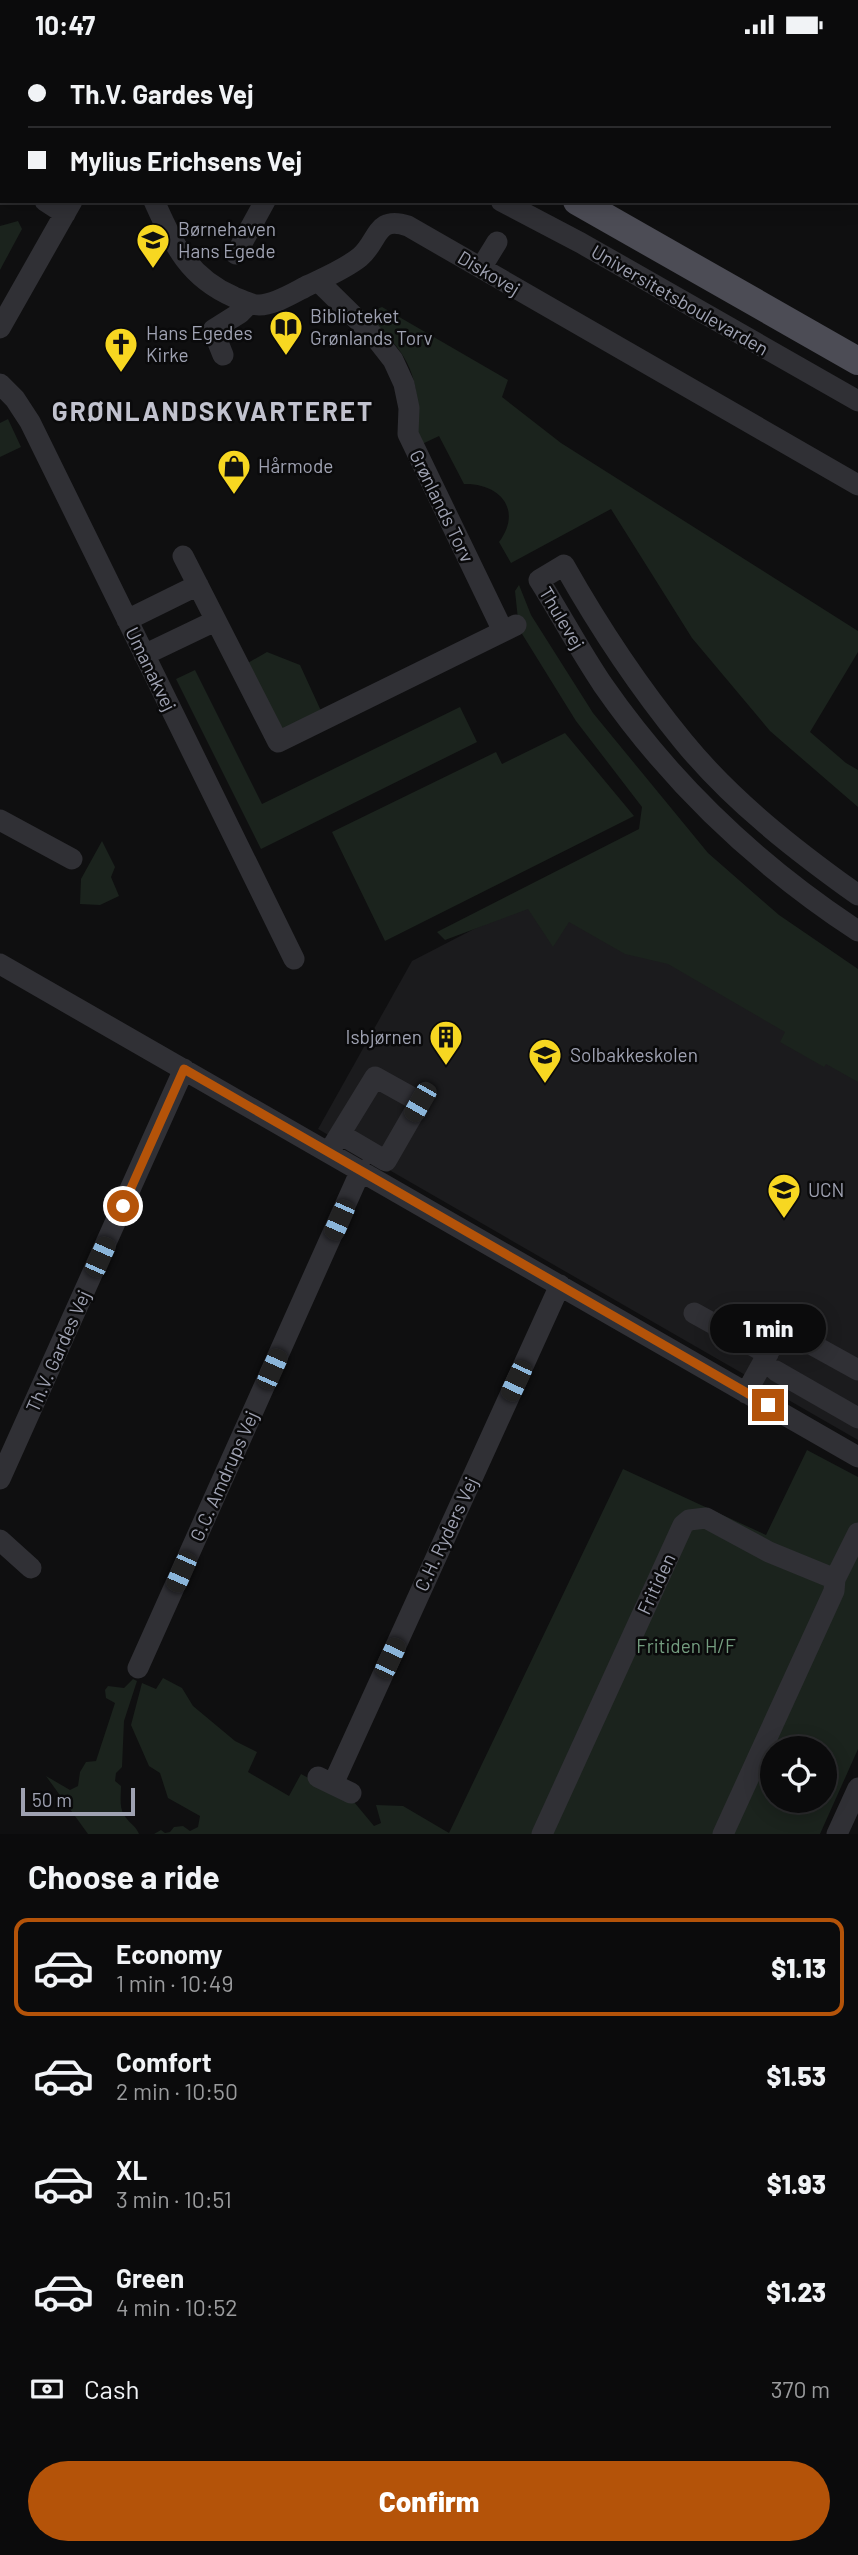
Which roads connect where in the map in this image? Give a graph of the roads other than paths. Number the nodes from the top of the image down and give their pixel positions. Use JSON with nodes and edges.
{"nodes":[{"id":1,"x":155,"y":203,"type":"edge"},
{"id":2,"x":264,"y":203,"type":"edge"},
{"id":3,"x":505,"y":203,"type":"edge"},
{"id":4,"x":582,"y":203,"type":"edge"},
{"id":5,"x":59,"y":205,"type":"edge"},
{"id":6,"x":497,"y":242,"type":"dead end"},
{"id":7,"x":236,"y":254,"type":"dead end"},
{"id":8,"x":481,"y":268,"type":"junction"},
{"id":9,"x":318,"y":281,"type":"junction"},
{"id":10,"x":249,"y":304,"type":"junction"},
{"id":11,"x":0,"y":305,"type":"edge"},
{"id":12,"x":0,"y":328,"type":"edge"},
{"id":13,"x":221,"y":351,"type":"dead end"},
{"id":14,"x":858,"y":361,"type":"edge"},
{"id":15,"x":0,"y":384,"type":"edge"},
{"id":16,"x":858,"y":401,"type":"edge"},
{"id":17,"x":858,"y":485,"type":"edge"},
{"id":18,"x":183,"y":556,"type":"dead end"},
{"id":19,"x":198,"y":585,"type":"junction"},
{"id":20,"x":127,"y":620,"type":"junction"},
{"id":21,"x":215,"y":621,"type":"junction"},
{"id":22,"x":144,"y":655,"type":"junction"},
{"id":23,"x":635,"y":679,"type":"junction"},
{"id":24,"x":611,"y":696,"type":"junction"},
{"id":25,"x":742,"y":803,"type":"junction"},
{"id":26,"x":0,"y":820,"type":"edge"},
{"id":27,"x":722,"y":824,"type":"junction"},
{"id":28,"x":72,"y":859,"type":"dead end"},
{"id":29,"x":858,"y":895,"type":"edge"},
{"id":30,"x":856,"y":925,"type":"edge"},
{"id":31,"x":295,"y":959,"type":"dead end"},
{"id":32,"x":0,"y":964,"type":"edge"},
{"id":33,"x":184,"y":1069,"type":"junction"},
{"id":34,"x":361,"y":1170,"type":"junction"},
{"id":35,"x":560,"y":1285,"type":"junction"},
{"id":36,"x":694,"y":1314,"type":"dead end"},
{"id":37,"x":772,"y":1363,"type":"junction"},
{"id":38,"x":858,"y":1370,"type":"edge"},
{"id":39,"x":746,"y":1392,"type":"junction"},
{"id":40,"x":856,"y":1411,"type":"edge"},
{"id":41,"x":834,"y":1443,"type":"junction"},
{"id":42,"x":858,"y":1457,"type":"edge"},
{"id":43,"x":0,"y":1479,"type":"edge"},
{"id":44,"x":858,"y":1533,"type":"edge"},
{"id":45,"x":0,"y":1540,"type":"edge"},
{"id":46,"x":31,"y":1568,"type":"dead end"},
{"id":47,"x":835,"y":1579,"type":"junction"},
{"id":48,"x":138,"y":1668,"type":"dead end"},
{"id":49,"x":334,"y":1784,"type":"dead end"},
{"id":50,"x":858,"y":1788,"type":"edge"},
{"id":51,"x":853,"y":1813,"type":"edge"},
{"id":52,"x":542,"y":1834,"type":"edge"},
{"id":53,"x":723,"y":1834,"type":"edge"},
{"id":54,"x":837,"y":1834,"type":"edge"}],
"edges":[{"from":1,"to":10,"type":"street"},
{"from":2,"to":7,"type":"street"},
{"from":3,"to":16,"type":"street","name":"Universitetsboulevarden"},
{"from":4,"to":14,"type":"main road","name":"Universitetsboulevarden"},
{"from":5,"to":11,"type":"street"},
{"from":5,"to":12,"type":"street"},
{"from":6,"to":8,"type":"street"},
{"from":8,"to":9,"type":"street","name":"Diskovej"},
{"from":8,"to":17,"type":"street","name":"Diskovej"},
{"from":9,"to":10,"type":"street","name":"Diskovej"},
{"from":9,"to":21,"type":"street","name":"Grønlands Torv"},
{"from":10,"to":13,"type":"street"},
{"from":15,"to":20,"type":"street","name":"Umanakvej"},
{"from":18,"to":19,"type":"street"},
{"from":19,"to":20,"type":"street"},
{"from":19,"to":21,"type":"street"},
{"from":20,"to":22,"type":"street","name":"Umanakvej"},
{"from":21,"to":22,"type":"street"},
{"from":22,"to":31,"type":"street","name":"Umanakvej"},
{"from":23,"to":24,"type":"street"},
{"from":23,"to":24,"type":"street","name":"Thulevej"},
{"from":23,"to":25,"type":"street","name":"Thulevej"},
{"from":24,"to":27,"type":"street","name":"Thulevej"},
{"from":25,"to":27,"type":"street"},
{"from":25,"to":29,"type":"street","name":"Thulevej"},
{"from":26,"to":28,"type":"street"},
{"from":27,"to":30,"type":"street","name":"Thulevej"},
{"from":32,"to":33,"type":"street"},
{"from":33,"to":34,"type":"street"},
{"from":33,"to":43,"type":"street","name":"Th.V. Gardes Vej"},
{"from":34,"to":35,"type":"street"},
{"from":34,"to":48,"type":"street","name":"G.C. Amdrups Vej"},
{"from":35,"to":39,"type":"street"},
{"from":35,"to":49,"type":"street","name":"C.H. Ryders Vej"},
{"from":36,"to":37,"type":"street"},
{"from":37,"to":38,"type":"street"},
{"from":37,"to":39,"type":"street"},
{"from":37,"to":40,"type":"street"},
{"from":39,"to":41,"type":"street"},
{"from":40,"to":41,"type":"street"},
{"from":41,"to":42,"type":"street"},
{"from":44,"to":47,"type":"street"},
{"from":45,"to":46,"type":"street"},
{"from":47,"to":52,"type":"street","name":"Fritiden"},
{"from":47,"to":53,"type":"street"},
{"from":50,"to":51,"type":"street"},
{"from":51,"to":54,"type":"street"}]}
